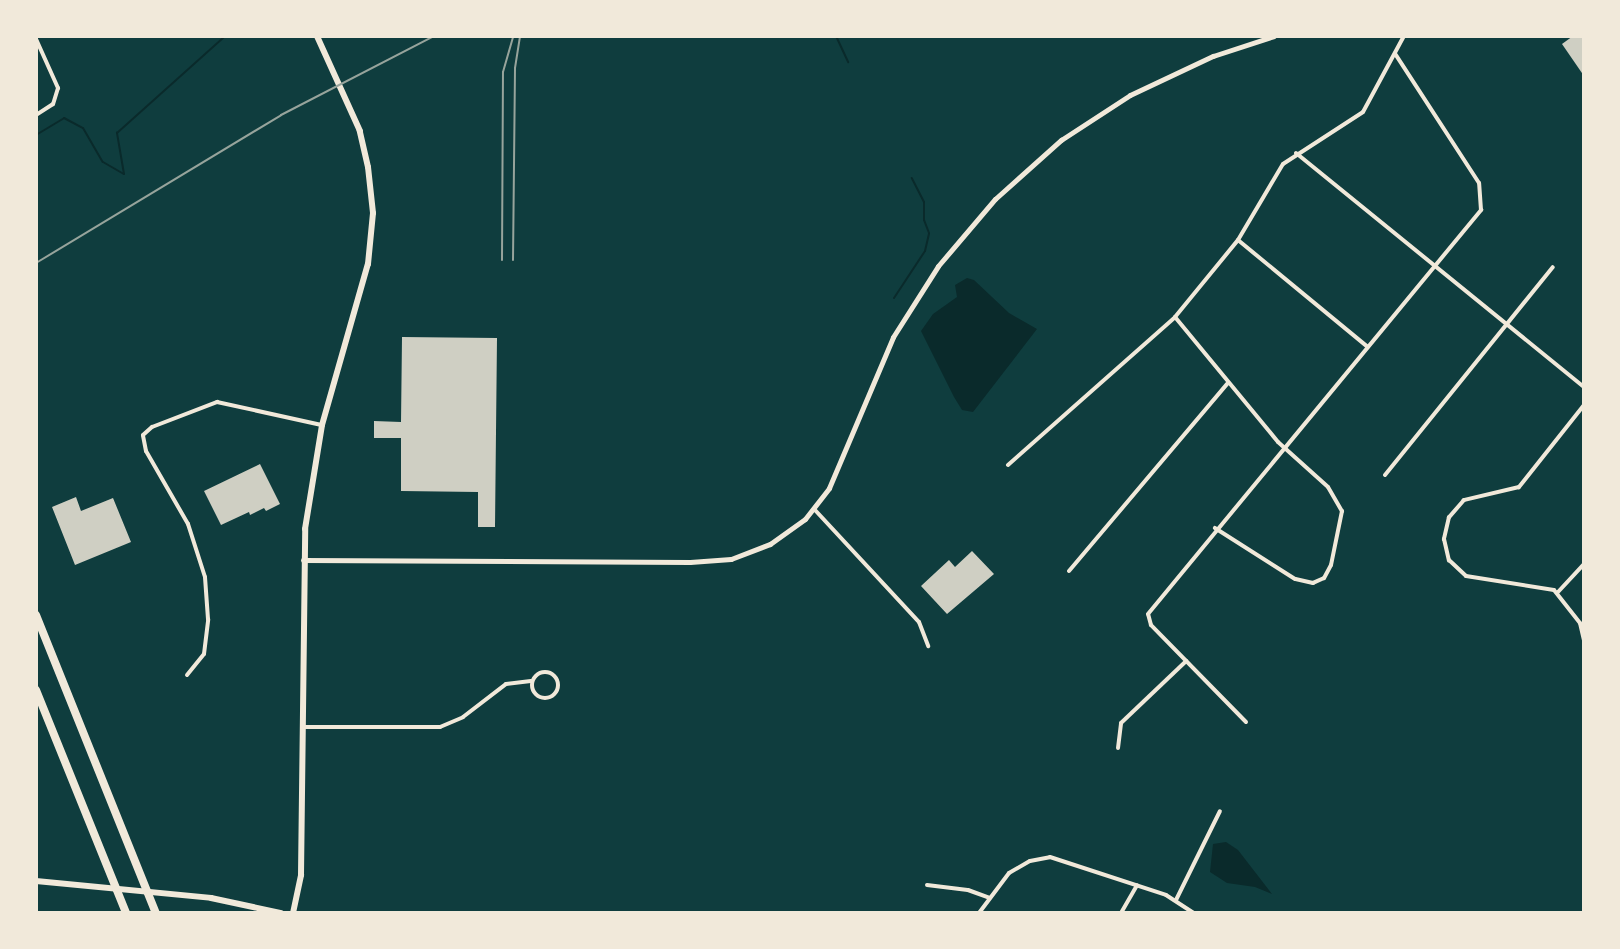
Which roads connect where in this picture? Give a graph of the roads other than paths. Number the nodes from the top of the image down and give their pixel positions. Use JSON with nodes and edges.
{"nodes":[{"id":1,"x":317,"y":36,"type":"edge"},
{"id":2,"x":1274,"y":36,"type":"edge"},
{"id":3,"x":1404,"y":36,"type":"edge"},
{"id":4,"x":36,"y":39,"type":"edge"},
{"id":5,"x":1396,"y":55,"type":"junction"},
{"id":6,"x":36,"y":115,"type":"edge"},
{"id":7,"x":1296,"y":153,"type":"junction"},
{"id":8,"x":1238,"y":240,"type":"junction"},
{"id":9,"x":1436,"y":267,"type":"junction"},
{"id":10,"x":1553,"y":267,"type":"dead end"},
{"id":11,"x":1175,"y":317,"type":"junction"},
{"id":12,"x":1506,"y":324,"type":"junction"},
{"id":13,"x":1368,"y":348,"type":"junction"},
{"id":14,"x":1227,"y":384,"type":"junction"},
{"id":15,"x":1584,"y":387,"type":"edge"},
{"id":16,"x":1584,"y":405,"type":"edge"},
{"id":17,"x":322,"y":425,"type":"junction"},
{"id":18,"x":1284,"y":448,"type":"junction"},
{"id":19,"x":1008,"y":465,"type":"dead end"},
{"id":20,"x":1385,"y":475,"type":"dead end"},
{"id":21,"x":814,"y":509,"type":"junction"},
{"id":22,"x":1215,"y":528,"type":"junction"},
{"id":23,"x":303,"y":560,"type":"junction"},
{"id":24,"x":1584,"y":564,"type":"edge"},
{"id":25,"x":1069,"y":571,"type":"dead end"},
{"id":26,"x":1558,"y":592,"type":"junction"},
{"id":27,"x":36,"y":615,"type":"edge"},
{"id":28,"x":1583,"y":633,"type":"edge"},
{"id":29,"x":1584,"y":641,"type":"edge"},
{"id":30,"x":928,"y":646,"type":"dead end"},
{"id":31,"x":1186,"y":661,"type":"junction"},
{"id":32,"x":188,"y":675,"type":"dead end"},
{"id":33,"x":531,"y":681,"type":"junction"},
{"id":34,"x":36,"y":690,"type":"edge"},
{"id":35,"x":1246,"y":722,"type":"dead end"},
{"id":36,"x":301,"y":727,"type":"junction"},
{"id":37,"x":1118,"y":748,"type":"dead end"},
{"id":38,"x":1220,"y":811,"type":"dead end"},
{"id":39,"x":36,"y":881,"type":"edge"},
{"id":40,"x":927,"y":885,"type":"dead end"},
{"id":41,"x":1137,"y":885,"type":"junction"},
{"id":42,"x":990,"y":898,"type":"junction"},
{"id":43,"x":1176,"y":900,"type":"junction"},
{"id":44,"x":126,"y":913,"type":"edge"},
{"id":45,"x":156,"y":913,"type":"edge"},
{"id":46,"x":281,"y":913,"type":"edge"},
{"id":47,"x":293,"y":913,"type":"edge"},
{"id":48,"x":979,"y":913,"type":"edge"},
{"id":49,"x":1121,"y":913,"type":"edge"},
{"id":50,"x":1194,"y":913,"type":"edge"}],
"edges":[{"from":1,"to":17,"type":"main road"},
{"from":2,"to":21,"type":"street"},
{"from":3,"to":5,"type":"street"},
{"from":4,"to":6,"type":"street"},
{"from":5,"to":7,"type":"street"},
{"from":5,"to":9,"type":"street"},
{"from":7,"to":8,"type":"street"},
{"from":7,"to":9,"type":"street"},
{"from":8,"to":11,"type":"street"},
{"from":8,"to":13,"type":"street"},
{"from":9,"to":12,"type":"street"},
{"from":9,"to":13,"type":"street"},
{"from":10,"to":12,"type":"street"},
{"from":11,"to":14,"type":"street"},
{"from":11,"to":19,"type":"street"},
{"from":12,"to":15,"type":"street"},
{"from":12,"to":20,"type":"street"},
{"from":13,"to":18,"type":"street"},
{"from":14,"to":18,"type":"street"},
{"from":14,"to":25,"type":"street"},
{"from":16,"to":26,"type":"street"},
{"from":17,"to":23,"type":"main road"},
{"from":17,"to":32,"type":"street"},
{"from":18,"to":22,"type":"street"},
{"from":18,"to":22,"type":"street"},
{"from":21,"to":23,"type":"street"},
{"from":21,"to":30,"type":"street"},
{"from":22,"to":31,"type":"street"},
{"from":23,"to":36,"type":"main road"},
{"from":24,"to":26,"type":"street"},
{"from":26,"to":28,"type":"street"},
{"from":27,"to":45,"type":"highway"},
{"from":28,"to":29,"type":"street"},
{"from":31,"to":35,"type":"street"},
{"from":31,"to":37,"type":"street"},
{"from":33,"to":33,"type":"street"},
{"from":33,"to":36,"type":"street"},
{"from":34,"to":44,"type":"highway"},
{"from":36,"to":47,"type":"main road"},
{"from":38,"to":43,"type":"street"},
{"from":39,"to":46,"type":"main road"},
{"from":40,"to":42,"type":"street"},
{"from":41,"to":42,"type":"street"},
{"from":41,"to":43,"type":"street"},
{"from":41,"to":49,"type":"street"},
{"from":42,"to":48,"type":"street"},
{"from":43,"to":50,"type":"street"}]}
